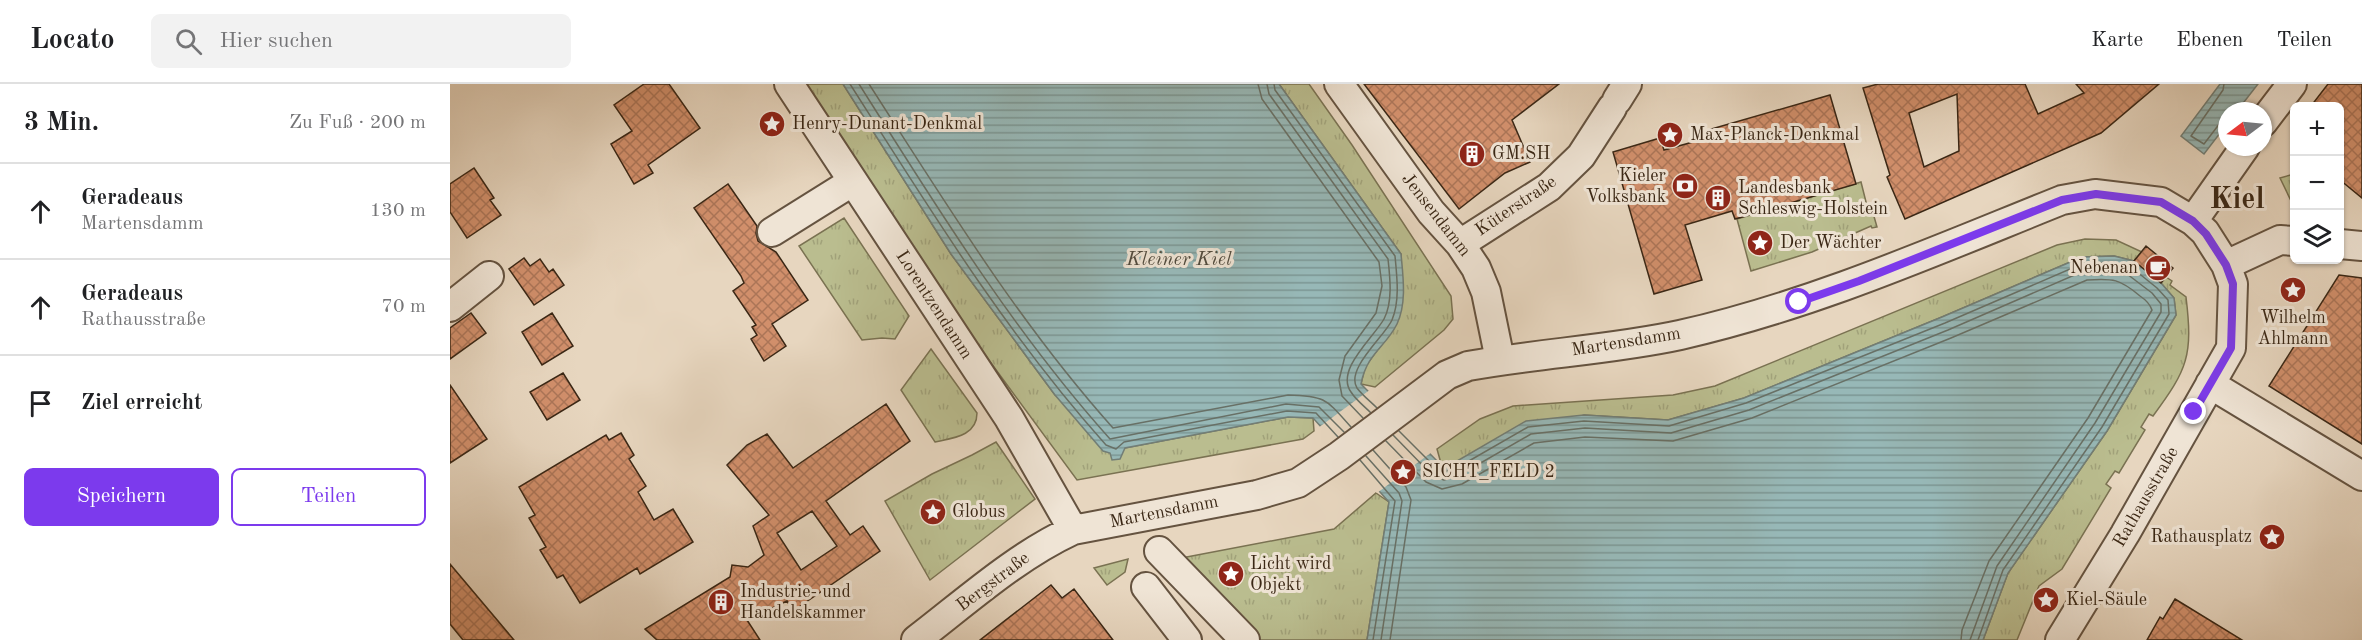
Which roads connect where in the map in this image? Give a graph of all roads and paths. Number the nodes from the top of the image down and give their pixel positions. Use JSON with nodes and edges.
{"nodes":[{"id":1,"x":789,"y":84,"type":"edge"},
{"id":2,"x":1339,"y":84,"type":"edge"},
{"id":3,"x":2292,"y":84,"type":"edge"},
{"id":4,"x":1619,"y":97,"type":"edge"},
{"id":5,"x":2272,"y":110,"type":"edge"},
{"id":6,"x":2239,"y":156,"type":"edge"},
{"id":7,"x":852,"y":182,"type":"junction"},
{"id":8,"x":2193,"y":221,"type":"junction"},
{"id":9,"x":772,"y":232,"type":"dead end"},
{"id":10,"x":2290,"y":241,"type":"edge"},
{"id":11,"x":1460,"y":244,"type":"junction"},
{"id":12,"x":2344,"y":244,"type":"edge"},
{"id":13,"x":2362,"y":246,"type":"edge"},
{"id":14,"x":2226,"y":265,"type":"junction"},
{"id":15,"x":489,"y":276,"type":"dead end"},
{"id":16,"x":450,"y":307,"type":"edge"},
{"id":17,"x":1500,"y":360,"type":"junction"},
{"id":18,"x":2210,"y":384,"type":"junction"},
{"id":19,"x":2362,"y":476,"type":"edge"},
{"id":20,"x":1073,"y":530,"type":"junction"},
{"id":21,"x":1159,"y":551,"type":"dead end"},
{"id":22,"x":1146,"y":587,"type":"dead end"},
{"id":23,"x":916,"y":640,"type":"edge"},
{"id":24,"x":1187,"y":640,"type":"edge"},
{"id":25,"x":1245,"y":640,"type":"edge"},
{"id":26,"x":2060,"y":640,"type":"edge"}],
"edges":[{"from":1,"to":7,"type":"street","name":"Lorentzendamm"},
{"from":2,"to":11,"type":"street","name":"Jensendamm"},
{"from":3,"to":5,"type":"street"},
{"from":4,"to":11,"type":"street","name":"Küterstraße"},
{"from":6,"to":8,"type":"street"},
{"from":7,"to":9,"type":"street"},
{"from":7,"to":20,"type":"street","name":"Lorentzendamm"},
{"from":8,"to":14,"type":"street","name":"Rathausstraße"},
{"from":8,"to":17,"type":"street","name":"Martensdamm"},
{"from":10,"to":14,"type":"street"},
{"from":11,"to":17,"type":"street","name":"Jensendamm"},
{"from":12,"to":13,"type":"street"},
{"from":14,"to":18,"type":"street","name":"Rathausstraße"},
{"from":15,"to":16,"type":"street"},
{"from":17,"to":20,"type":"street","name":"Martensdamm"},
{"from":18,"to":19,"type":"street"},
{"from":18,"to":26,"type":"street","name":"Rathausstraße"},
{"from":20,"to":23,"type":"street","name":"Bergstraße"},
{"from":21,"to":25,"type":"street"},
{"from":22,"to":24,"type":"street"}]}
